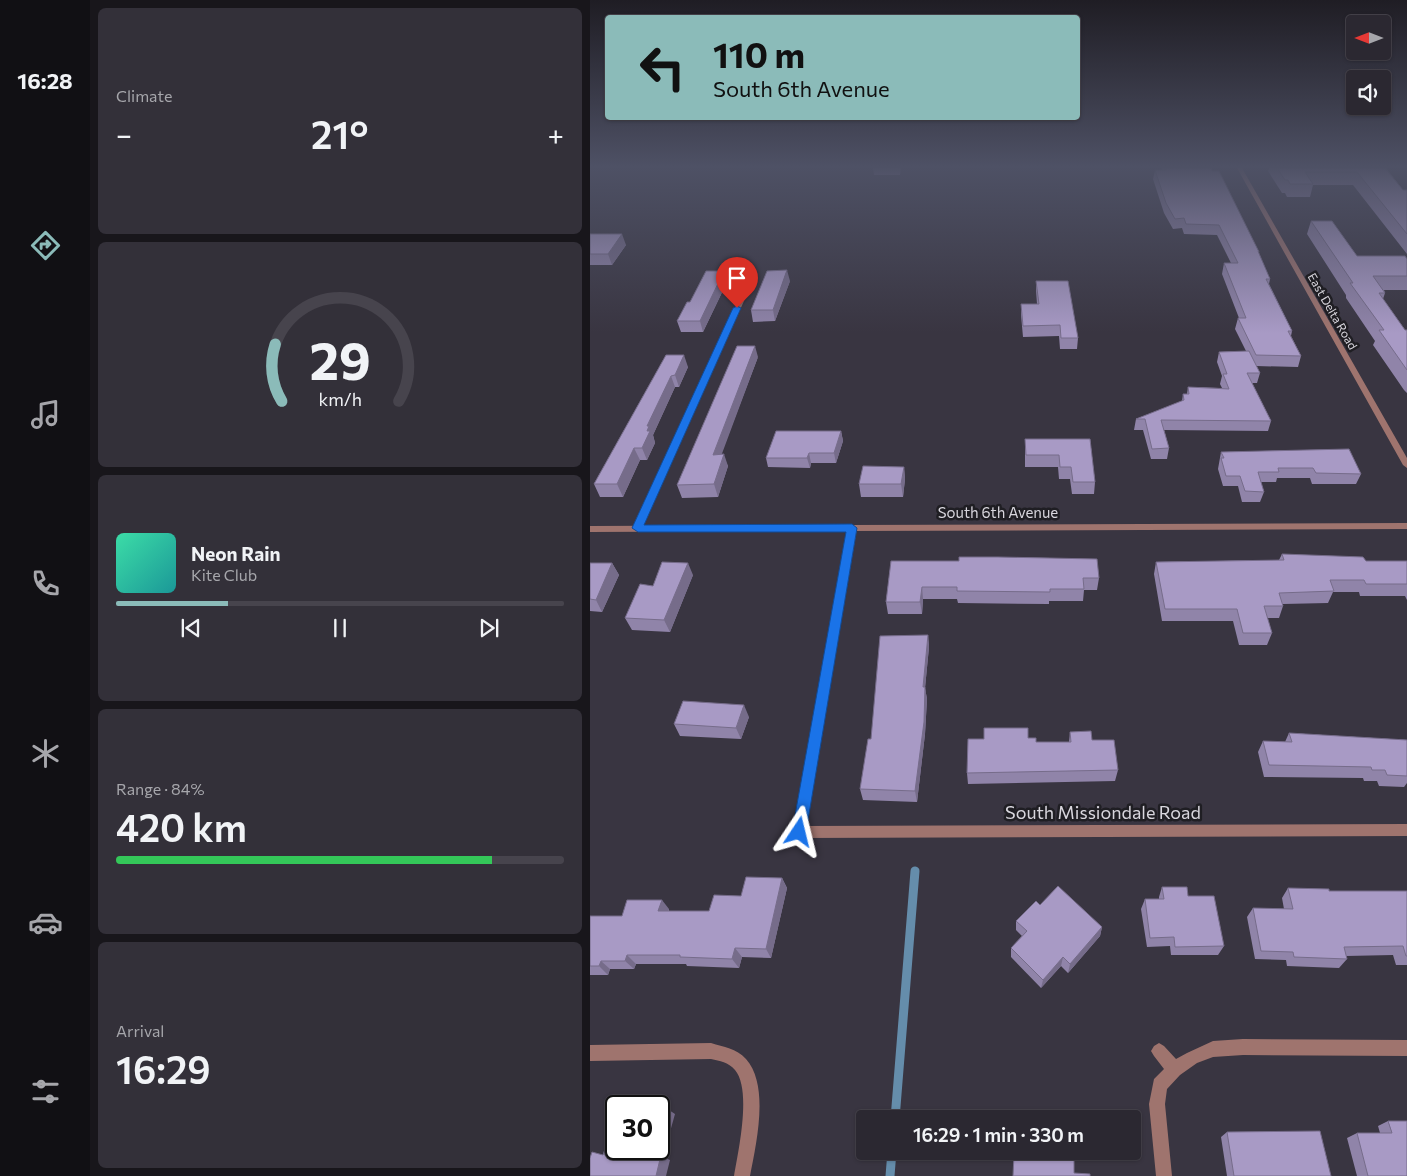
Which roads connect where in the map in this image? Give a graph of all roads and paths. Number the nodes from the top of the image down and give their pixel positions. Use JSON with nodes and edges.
{"nodes":[{"id":1,"x":1270,"y":223,"type":"edge"},
{"id":2,"x":754,"y":272,"type":"dead end"},
{"id":3,"x":1407,"y":465,"type":"edge"},
{"id":4,"x":1407,"y":526,"type":"edge"},
{"id":5,"x":638,"y":528,"type":"junction"},
{"id":6,"x":852,"y":528,"type":"junction"},
{"id":7,"x":590,"y":529,"type":"edge"},
{"id":8,"x":1407,"y":830,"type":"edge"},
{"id":9,"x":1407,"y":1048,"type":"edge"},
{"id":10,"x":1159,"y":1051,"type":"dead end"},
{"id":11,"x":590,"y":1053,"type":"edge"},
{"id":12,"x":1174,"y":1069,"type":"junction"},
{"id":13,"x":742,"y":1176,"type":"edge"},
{"id":14,"x":1164,"y":1176,"type":"edge"}],
"edges":[{"from":1,"to":3,"type":"street","name":"East Delta Road"},
{"from":2,"to":5,"type":"street"},
{"from":4,"to":6,"type":"street","name":"South 6th Avenue"},
{"from":5,"to":6,"type":"street","name":"South 6th Avenue"},
{"from":5,"to":7,"type":"street","name":"South 6th Avenue"},
{"from":6,"to":8,"type":"street","name":"South Missiondale Road"},
{"from":9,"to":12,"type":"street"},
{"from":10,"to":12,"type":"street"},
{"from":11,"to":13,"type":"street"},
{"from":12,"to":14,"type":"street"}]}
